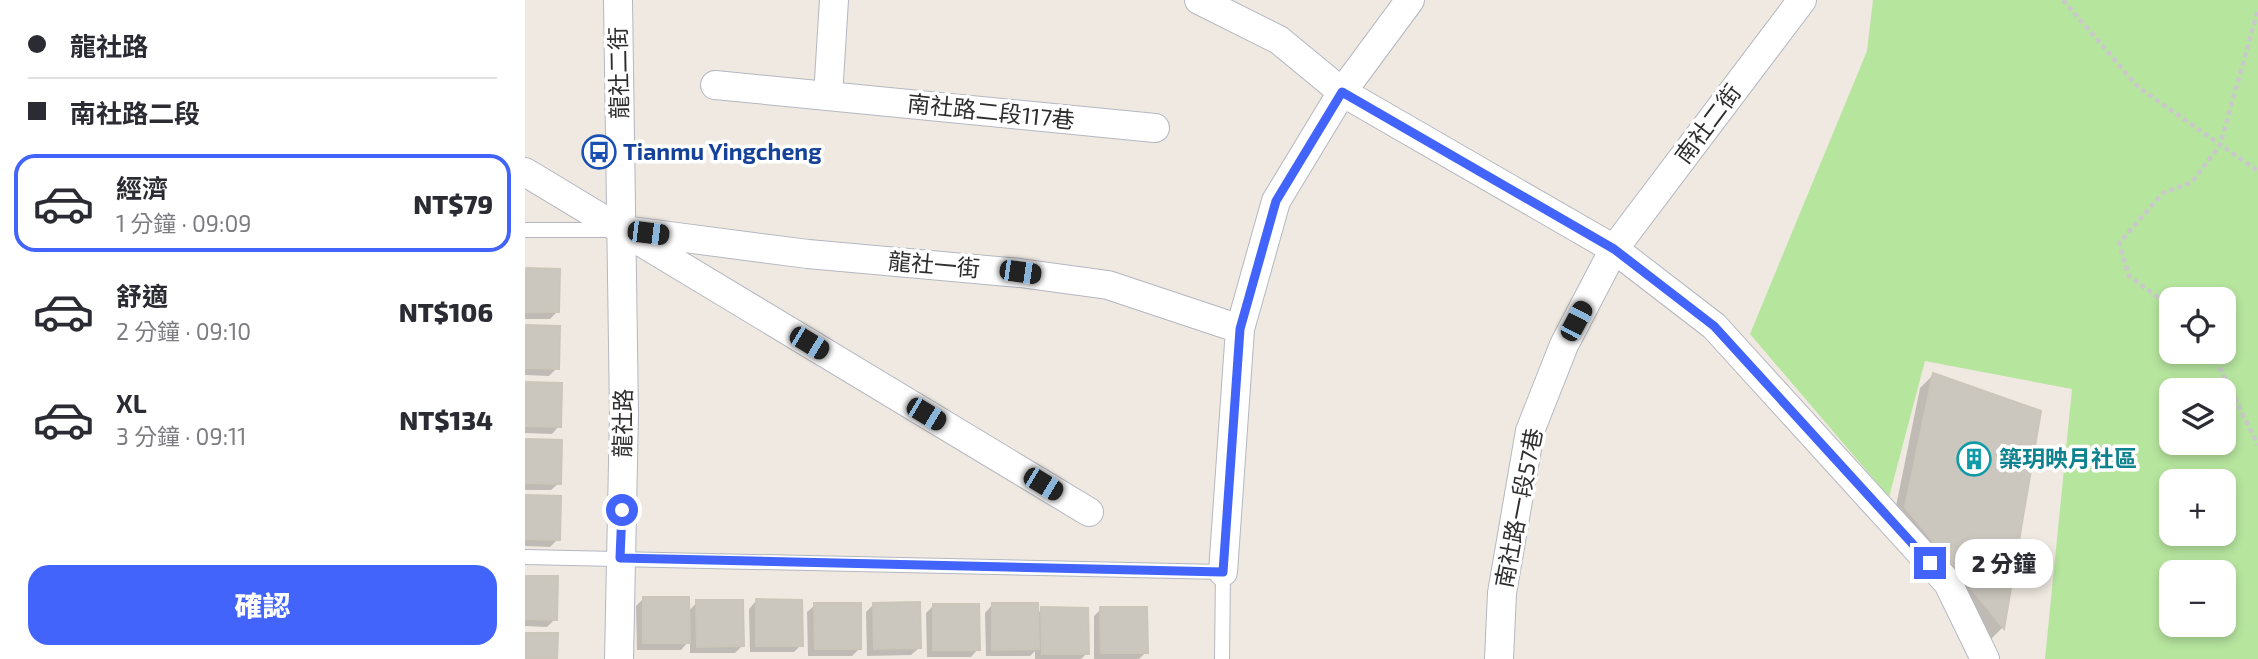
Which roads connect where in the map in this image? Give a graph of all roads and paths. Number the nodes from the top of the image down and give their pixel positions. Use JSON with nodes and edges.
{"nodes":[{"id":1,"x":618,"y":0,"type":"edge"},
{"id":2,"x":834,"y":0,"type":"edge"},
{"id":3,"x":1199,"y":0,"type":"edge"},
{"id":4,"x":1410,"y":0,"type":"edge"},
{"id":5,"x":1802,"y":0,"type":"edge"},
{"id":6,"x":2063,"y":0,"type":"edge"},
{"id":7,"x":2258,"y":10,"type":"edge"},
{"id":8,"x":715,"y":85,"type":"dead end"},
{"id":9,"x":1342,"y":92,"type":"junction"},
{"id":10,"x":828,"y":96,"type":"junction"},
{"id":11,"x":1155,"y":128,"type":"dead end"},
{"id":12,"x":2220,"y":145,"type":"junction"},
{"id":13,"x":2258,"y":171,"type":"edge"},
{"id":14,"x":525,"y":172,"type":"edge"},
{"id":15,"x":525,"y":230,"type":"edge"},
{"id":16,"x":622,"y":230,"type":"junction"},
{"id":17,"x":1614,"y":249,"type":"junction"},
{"id":18,"x":2159,"y":299,"type":"edge"},
{"id":19,"x":1240,"y":329,"type":"junction"},
{"id":20,"x":2218,"y":364,"type":"edge"},
{"id":21,"x":2258,"y":445,"type":"edge"},
{"id":22,"x":1089,"y":512,"type":"dead end"},
{"id":23,"x":525,"y":557,"type":"edge"},
{"id":24,"x":620,"y":558,"type":"junction"},
{"id":25,"x":1223,"y":572,"type":"junction"},
{"id":26,"x":619,"y":659,"type":"edge"},
{"id":27,"x":1222,"y":659,"type":"edge"},
{"id":28,"x":1499,"y":659,"type":"edge"},
{"id":29,"x":1985,"y":659,"type":"edge"}],
"edges":[{"from":1,"to":16,"type":"street","name":"龍社二街"},
{"from":2,"to":10,"type":"street"},
{"from":3,"to":9,"type":"street"},
{"from":4,"to":9,"type":"street"},
{"from":5,"to":17,"type":"street","name":"南社二街"},
{"from":6,"to":12,"type":"path"},
{"from":7,"to":12,"type":"path"},
{"from":8,"to":10,"type":"street","name":"南社路二段117巷"},
{"from":9,"to":17,"type":"street"},
{"from":9,"to":19,"type":"street"},
{"from":10,"to":11,"type":"street","name":"南社路二段117巷"},
{"from":12,"to":13,"type":"path"},
{"from":12,"to":18,"type":"path"},
{"from":14,"to":16,"type":"street"},
{"from":15,"to":16,"type":"lane"},
{"from":16,"to":19,"type":"street","name":"龍社一街"},
{"from":16,"to":22,"type":"street"},
{"from":16,"to":24,"type":"street","name":"龍社路"},
{"from":17,"to":28,"type":"street","name":"南社路一段57巷"},
{"from":17,"to":29,"type":"street"},
{"from":19,"to":25,"type":"street"},
{"from":20,"to":21,"type":"path"},
{"from":23,"to":24,"type":"lane"},
{"from":24,"to":25,"type":"lane"},
{"from":24,"to":26,"type":"street","name":"龍社路"},
{"from":25,"to":27,"type":"lane"}]}
